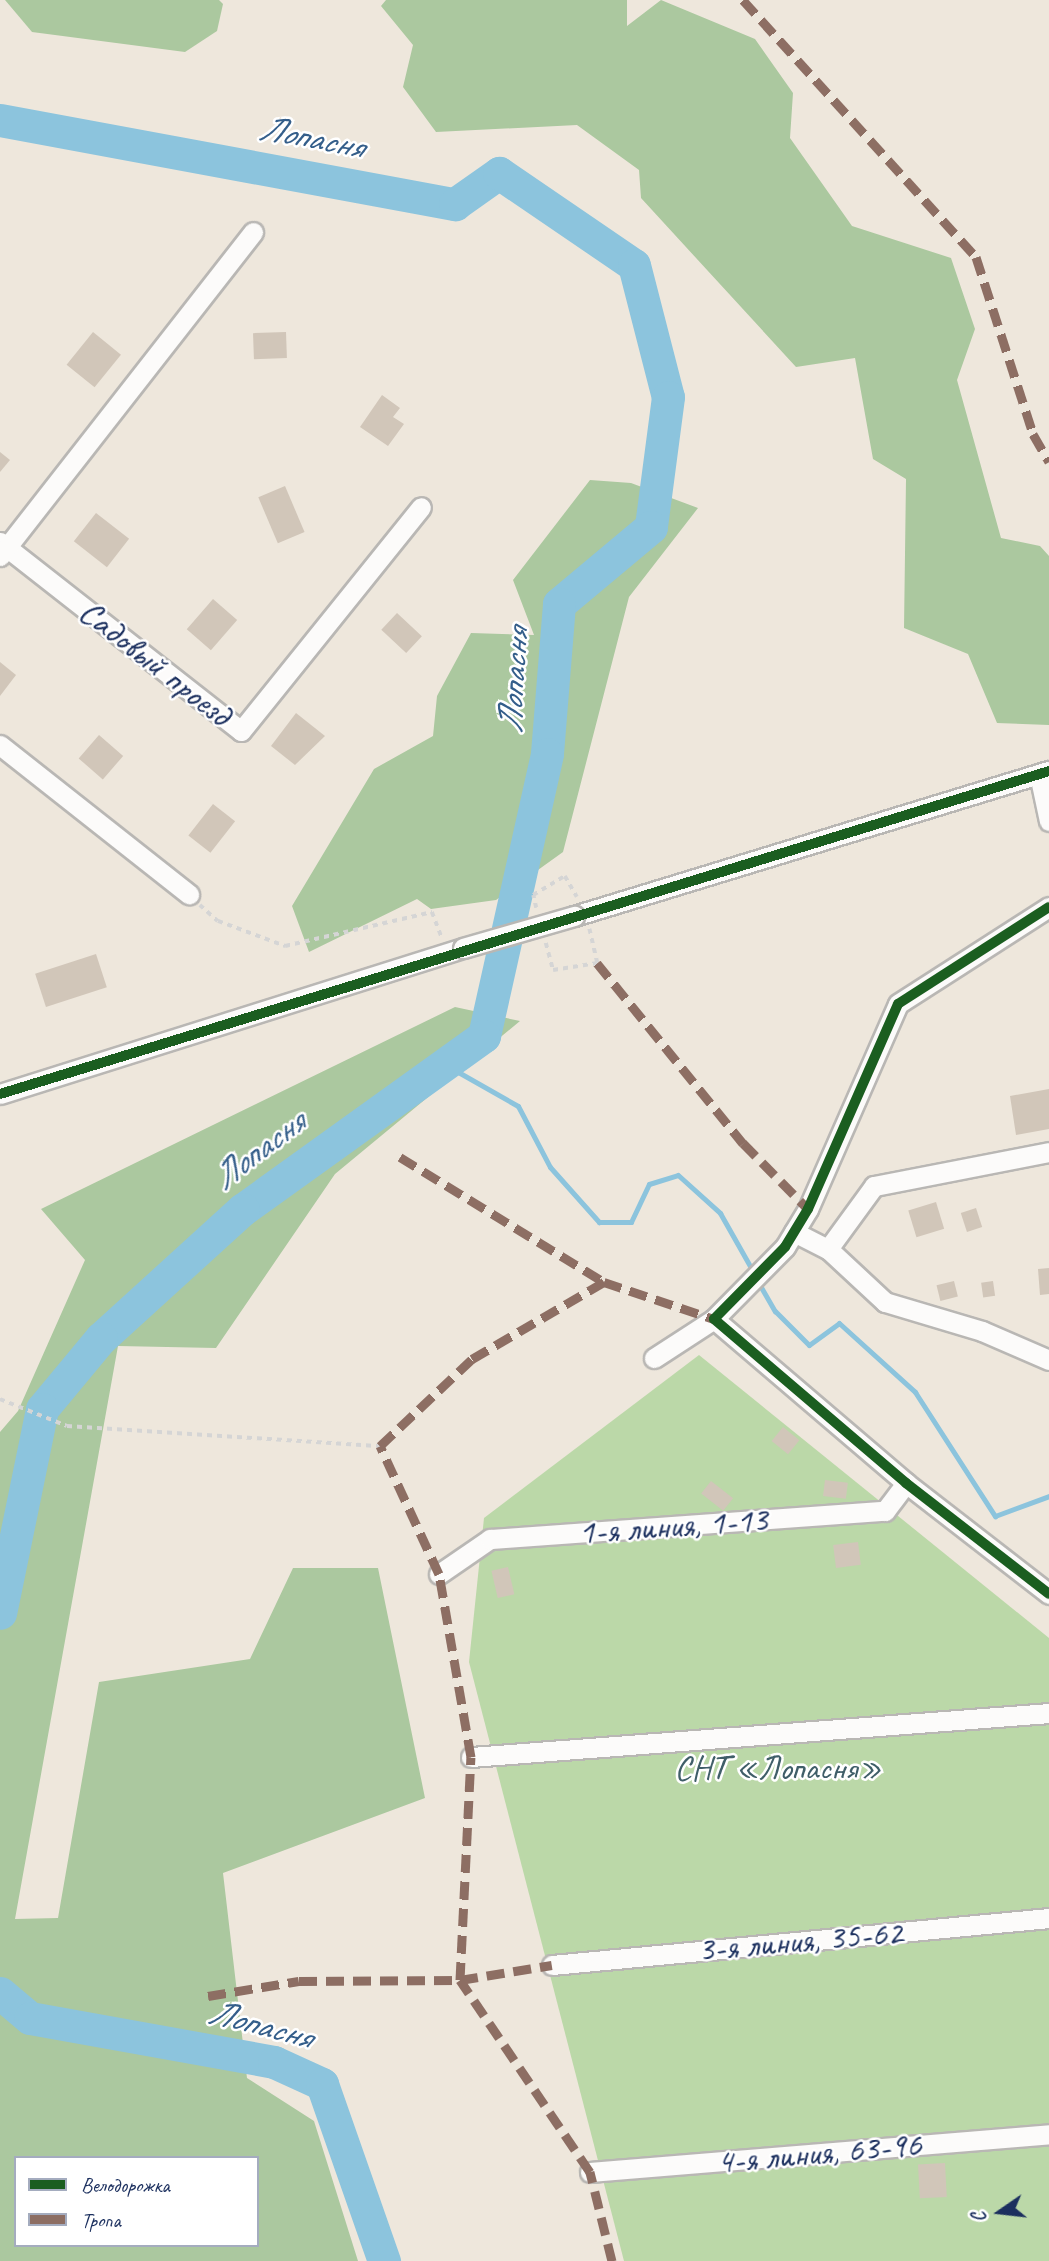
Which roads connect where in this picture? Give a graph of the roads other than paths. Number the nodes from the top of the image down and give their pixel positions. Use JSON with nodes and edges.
{"nodes":[{"id":1,"x":253,"y":232,"type":"dead end"},
{"id":2,"x":421,"y":506,"type":"dead end"},
{"id":3,"x":2,"y":549,"type":"edge"},
{"id":4,"x":0,"y":745,"type":"edge"},
{"id":5,"x":1044,"y":772,"type":"edge"},
{"id":6,"x":1049,"y":821,"type":"edge"},
{"id":7,"x":189,"y":894,"type":"road end"},
{"id":8,"x":1049,"y":907,"type":"edge"},
{"id":9,"x":0,"y":1094,"type":"edge"},
{"id":10,"x":1049,"y":1152,"type":"edge"},
{"id":11,"x":790,"y":1240,"type":"junction"},
{"id":12,"x":828,"y":1250,"type":"junction"},
{"id":13,"x":714,"y":1319,"type":"junction"},
{"id":14,"x":654,"y":1357,"type":"dead end"},
{"id":15,"x":1049,"y":1360,"type":"edge"},
{"id":16,"x":906,"y":1483,"type":"junction"},
{"id":17,"x":439,"y":1574,"type":"dead end"},
{"id":18,"x":1049,"y":1594,"type":"edge"},
{"id":19,"x":1049,"y":1713,"type":"edge"},
{"id":20,"x":471,"y":1757,"type":"dead end"},
{"id":21,"x":1049,"y":1918,"type":"edge"},
{"id":22,"x":552,"y":1965,"type":"dead end"},
{"id":23,"x":1049,"y":2134,"type":"edge"},
{"id":24,"x":590,"y":2172,"type":"dead end"}],
"edges":[{"from":1,"to":3,"type":"street","name":"Садовый проезд"},
{"from":2,"to":3,"type":"street","name":"Садовый проезд"},
{"from":4,"to":7,"type":"street"},
{"from":5,"to":6,"type":"street"},
{"from":5,"to":9,"type":"street","bridge":true},
{"from":8,"to":11,"type":"street"},
{"from":10,"to":12,"type":"street"},
{"from":11,"to":12,"type":"street"},
{"from":11,"to":13,"type":"street"},
{"from":12,"to":15,"type":"street"},
{"from":13,"to":14,"type":"street"},
{"from":13,"to":16,"type":"street"},
{"from":16,"to":17,"type":"street","name":"1-я линия, 1-13"},
{"from":16,"to":18,"type":"street"},
{"from":19,"to":20,"type":"street"},
{"from":21,"to":22,"type":"street","name":"3-я линия, 35-62"},
{"from":23,"to":24,"type":"street","name":"4-я линия, 63-96"}]}
